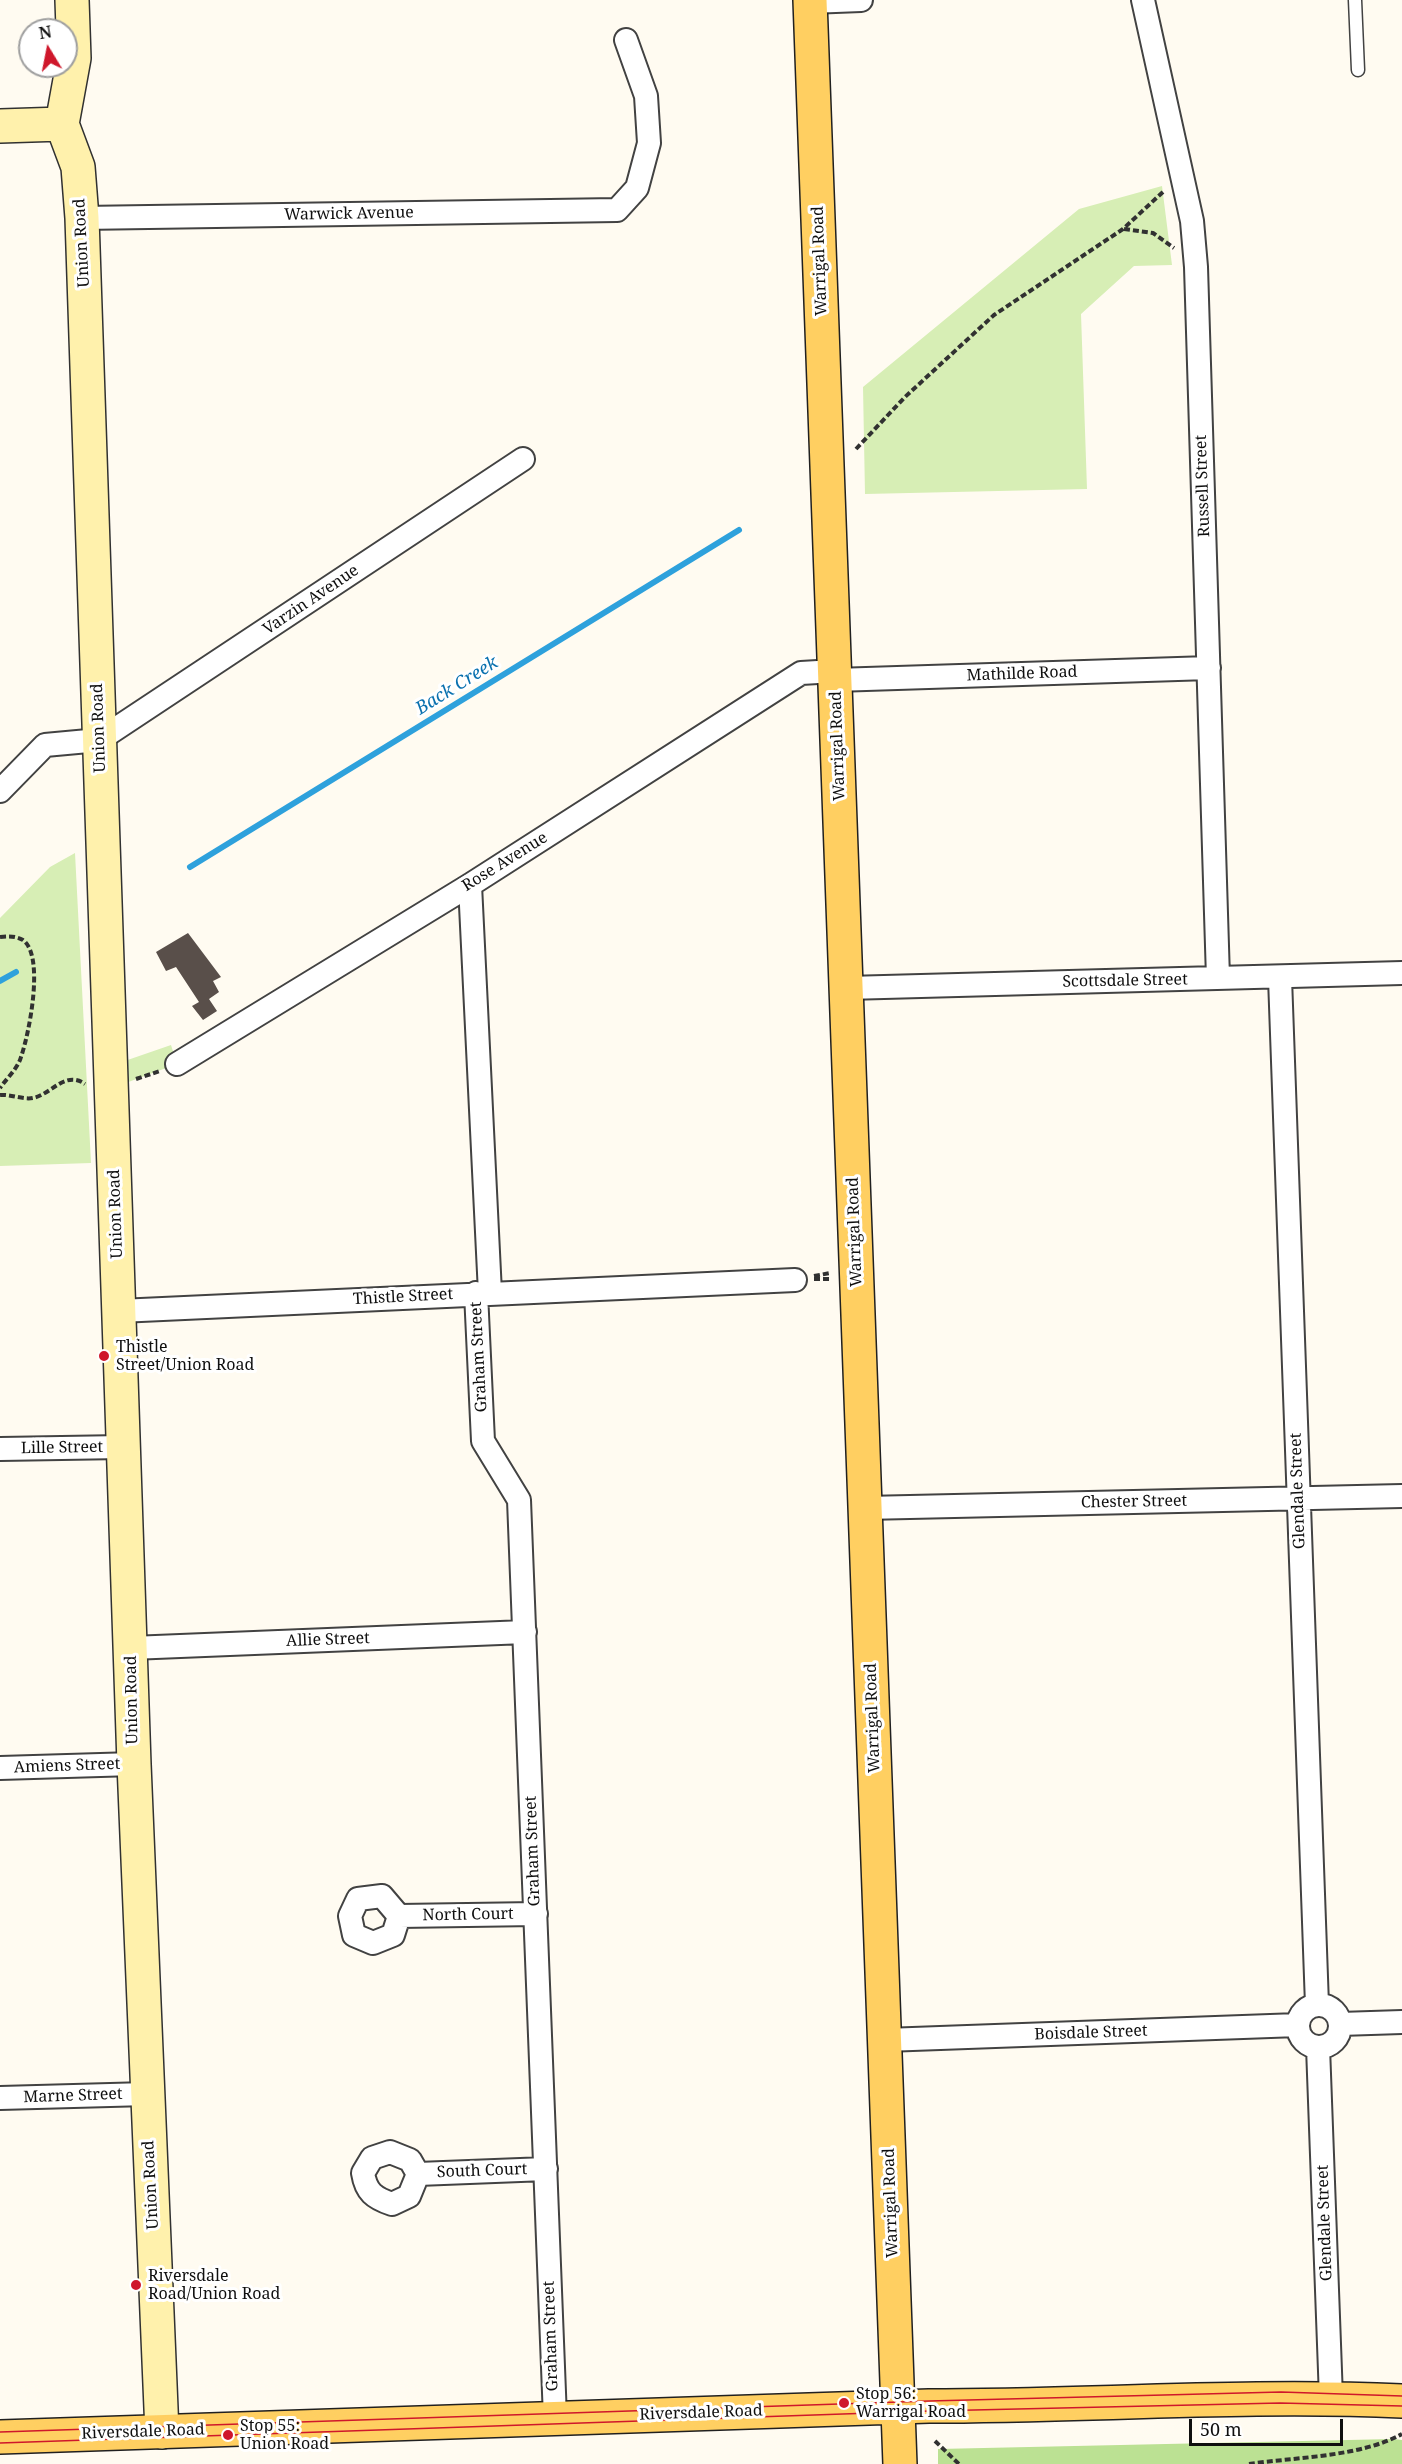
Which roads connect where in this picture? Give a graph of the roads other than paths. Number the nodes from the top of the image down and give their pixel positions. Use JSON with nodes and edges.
{"nodes":[{"id":1,"x":72,"y":0,"type":"edge"},
{"id":2,"x":861,"y":0,"type":"edge"},
{"id":3,"x":1143,"y":0,"type":"edge"},
{"id":4,"x":1355,"y":0,"type":"edge"},
{"id":5,"x":810,"y":1,"type":"edge"},
{"id":6,"x":626,"y":40,"type":"dead end"},
{"id":7,"x":1358,"y":70,"type":"dead end"},
{"id":8,"x":62,"y":124,"type":"junction"},
{"id":9,"x":0,"y":126,"type":"edge"},
{"id":10,"x":82,"y":218,"type":"junction"},
{"id":11,"x":522,"y":459,"type":"dead end"},
{"id":12,"x":1209,"y":668,"type":"junction"},
{"id":13,"x":835,"y":675,"type":"junction"},
{"id":14,"x":99,"y":740,"type":"junction"},
{"id":15,"x":0,"y":791,"type":"edge"},
{"id":16,"x":470,"y":885,"type":"junction"},
{"id":17,"x":1402,"y":974,"type":"edge"},
{"id":18,"x":1218,"y":978,"type":"junction"},
{"id":19,"x":1280,"y":978,"type":"junction"},
{"id":20,"x":847,"y":988,"type":"junction"},
{"id":21,"x":177,"y":1064,"type":"road end"},
{"id":22,"x":795,"y":1280,"type":"road end"},
{"id":23,"x":483,"y":1293,"type":"junction"},
{"id":24,"x":119,"y":1311,"type":"junction"},
{"id":25,"x":123,"y":1447,"type":"junction"},
{"id":26,"x":0,"y":1449,"type":"edge"},
{"id":27,"x":1402,"y":1496,"type":"edge"},
{"id":28,"x":1298,"y":1498,"type":"junction"},
{"id":29,"x":865,"y":1508,"type":"junction"},
{"id":30,"x":525,"y":1632,"type":"junction"},
{"id":31,"x":131,"y":1648,"type":"junction"},
{"id":32,"x":134,"y":1764,"type":"junction"},
{"id":33,"x":0,"y":1768,"type":"edge"},
{"id":34,"x":536,"y":1914,"type":"junction"},
{"id":35,"x":399,"y":1916,"type":"dead end"},
{"id":36,"x":1317,"y":2005,"type":"junction"},
{"id":37,"x":1402,"y":2022,"type":"edge"},
{"id":38,"x":1340,"y":2024,"type":"junction"},
{"id":39,"x":1298,"y":2025,"type":"junction"},
{"id":40,"x":885,"y":2040,"type":"junction"},
{"id":41,"x":1318,"y":2047,"type":"junction"},
{"id":42,"x":147,"y":2094,"type":"junction"},
{"id":43,"x":0,"y":2098,"type":"edge"},
{"id":44,"x":546,"y":2169,"type":"junction"},
{"id":45,"x":418,"y":2174,"type":"dead end"},
{"id":46,"x":1331,"y":2398,"type":"junction"},
{"id":47,"x":1402,"y":2401,"type":"edge"},
{"id":48,"x":898,"y":2407,"type":"junction"},
{"id":49,"x":555,"y":2418,"type":"junction"},
{"id":50,"x":162,"y":2432,"type":"junction"},
{"id":51,"x":0,"y":2437,"type":"edge"},
{"id":52,"x":900,"y":2464,"type":"edge"}],
"edges":[{"from":1,"to":8,"type":"street"},
{"from":2,"to":5,"type":"street"},
{"from":3,"to":12,"type":"street","name":"Russell Street"},
{"from":4,"to":7,"type":"lane"},
{"from":5,"to":13,"type":"main road","name":"Warrigal Road"},
{"from":6,"to":10,"type":"street","name":"Warwick Avenue"},
{"from":8,"to":9,"type":"street"},
{"from":8,"to":10,"type":"street","name":"Union Road"},
{"from":10,"to":14,"type":"street","name":"Union Road"},
{"from":11,"to":14,"type":"street","name":"Varzin Avenue"},
{"from":12,"to":13,"type":"street","name":"Mathilde Road"},
{"from":12,"to":18,"type":"street","name":"Russell Street"},
{"from":13,"to":16,"type":"street","name":"Rose Avenue"},
{"from":13,"to":20,"type":"main road","name":"Warrigal Road"},
{"from":14,"to":15,"type":"street"},
{"from":14,"to":24,"type":"street","name":"Union Road"},
{"from":16,"to":21,"type":"street","name":"Rose Avenue"},
{"from":16,"to":23,"type":"street","name":"Graham Street"},
{"from":17,"to":19,"type":"street","name":"Scottsdale Street"},
{"from":18,"to":19,"type":"street","name":"Scottsdale Street"},
{"from":18,"to":20,"type":"street","name":"Scottsdale Street"},
{"from":19,"to":28,"type":"street","name":"Glendale Street"},
{"from":20,"to":29,"type":"main road","name":"Warrigal Road"},
{"from":22,"to":23,"type":"street","name":"Thistle Street"},
{"from":23,"to":24,"type":"street","name":"Thistle Street"},
{"from":23,"to":30,"type":"street","name":"Graham Street"},
{"from":24,"to":25,"type":"street","name":"Union Road"},
{"from":25,"to":26,"type":"street","name":"Lille Street"},
{"from":25,"to":31,"type":"street","name":"Union Road"},
{"from":27,"to":28,"type":"street","name":"Chester Street"},
{"from":28,"to":29,"type":"street","name":"Chester Street"},
{"from":28,"to":36,"type":"street","name":"Glendale Street"},
{"from":29,"to":40,"type":"main road","name":"Warrigal Road"},
{"from":30,"to":31,"type":"street","name":"Allie Street"},
{"from":30,"to":34,"type":"street","name":"Graham Street"},
{"from":31,"to":32,"type":"street","name":"Union Road"},
{"from":32,"to":33,"type":"street","name":"Amiens Street"},
{"from":32,"to":42,"type":"street","name":"Union Road"},
{"from":34,"to":35,"type":"street","name":"North Court"},
{"from":34,"to":44,"type":"street","name":"Graham Street"},
{"from":36,"to":38,"type":"street"},
{"from":36,"to":39,"type":"street"},
{"from":37,"to":38,"type":"street"},
{"from":38,"to":41,"type":"street"},
{"from":39,"to":40,"type":"street","name":"Boisdale Street"},
{"from":39,"to":41,"type":"street"},
{"from":40,"to":48,"type":"main road","name":"Warrigal Road"},
{"from":41,"to":46,"type":"street","name":"Glendale Street"},
{"from":42,"to":43,"type":"street","name":"Marne Street"},
{"from":42,"to":50,"type":"street","name":"Union Road"},
{"from":44,"to":45,"type":"street","name":"South Court"},
{"from":44,"to":49,"type":"street","name":"Graham Street"},
{"from":46,"to":47,"type":"main road","name":"Riversdale Road"},
{"from":46,"to":48,"type":"main road","name":"Riversdale Road"},
{"from":48,"to":49,"type":"main road","name":"Riversdale Road"},
{"from":48,"to":52,"type":"main road","name":"Warrigal Road"},
{"from":49,"to":50,"type":"main road","name":"Riversdale Road"},
{"from":50,"to":51,"type":"main road","name":"Riversdale Road"}]}
